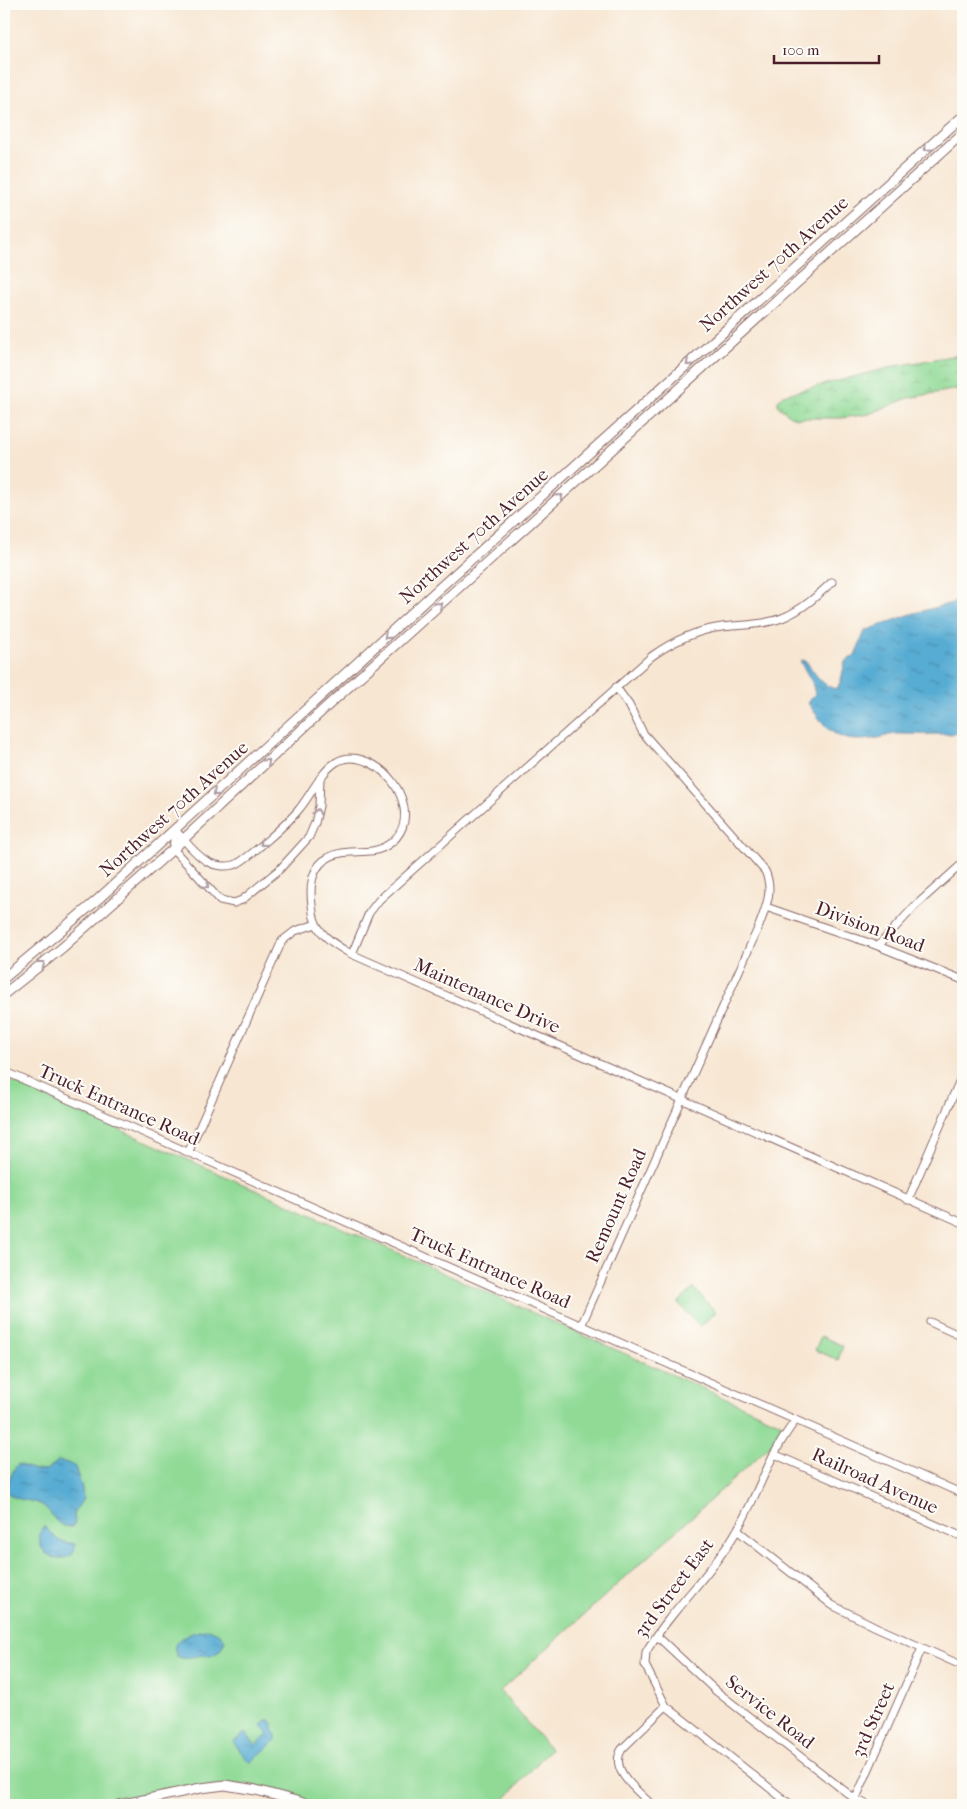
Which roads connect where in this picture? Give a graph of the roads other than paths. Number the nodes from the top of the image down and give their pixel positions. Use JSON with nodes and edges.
{"nodes":[{"id":1,"x":963,"y":116,"type":"edge"},
{"id":2,"x":963,"y":133,"type":"edge"},
{"id":3,"x":832,"y":582,"type":"dead end"},
{"id":4,"x":616,"y":687,"type":"junction"},
{"id":5,"x":320,"y":778,"type":"junction"},
{"id":6,"x":175,"y":830,"type":"junction"},
{"id":7,"x":184,"y":839,"type":"junction"},
{"id":8,"x":173,"y":849,"type":"junction"},
{"id":9,"x":963,"y":863,"type":"edge"},
{"id":10,"x":766,"y":907,"type":"junction"},
{"id":11,"x":316,"y":924,"type":"junction"},
{"id":12,"x":878,"y":946,"type":"junction"},
{"id":13,"x":352,"y":954,"type":"junction"},
{"id":14,"x":4,"y":978,"type":"edge"},
{"id":15,"x":963,"y":980,"type":"edge"},
{"id":16,"x":4,"y":994,"type":"edge"},
{"id":17,"x":4,"y":1071,"type":"edge"},
{"id":18,"x":963,"y":1073,"type":"edge"},
{"id":19,"x":682,"y":1099,"type":"junction"},
{"id":20,"x":188,"y":1153,"type":"junction"},
{"id":21,"x":908,"y":1200,"type":"junction"},
{"id":22,"x":963,"y":1223,"type":"edge"},
{"id":23,"x":930,"y":1322,"type":"dead end"},
{"id":24,"x":581,"y":1326,"type":"junction"},
{"id":25,"x":963,"y":1337,"type":"edge"},
{"id":26,"x":796,"y":1420,"type":"junction"},
{"id":27,"x":774,"y":1454,"type":"junction"},
{"id":28,"x":963,"y":1494,"type":"edge"},
{"id":29,"x":737,"y":1530,"type":"junction"},
{"id":30,"x":963,"y":1537,"type":"edge"},
{"id":31,"x":657,"y":1636,"type":"junction"},
{"id":32,"x":922,"y":1648,"type":"junction"},
{"id":33,"x":963,"y":1666,"type":"edge"},
{"id":34,"x":666,"y":1706,"type":"junction"},
{"id":35,"x":854,"y":1802,"type":"edge"},
{"id":36,"x":120,"y":1805,"type":"edge"},
{"id":37,"x":311,"y":1805,"type":"edge"},
{"id":38,"x":652,"y":1805,"type":"edge"},
{"id":39,"x":791,"y":1805,"type":"edge"},
{"id":40,"x":868,"y":1805,"type":"edge"}],
"edges":[{"from":1,"to":6,"type":"main road","name":"Northwest 70th Avenue","one_way":true},
{"from":7,"to":2,"type":"main road","name":"Northwest 70th Avenue","one_way":true},
{"from":3,"to":4,"type":"street"},
{"from":4,"to":10,"type":"street","name":"Remount Road"},
{"from":4,"to":13,"type":"street"},
{"from":5,"to":7,"type":"street","one_way":true},
{"from":8,"to":5,"type":"street","one_way":true},
{"from":5,"to":11,"type":"street","name":"Maintenance Drive"},
{"from":6,"to":7,"type":"street"},
{"from":6,"to":8,"type":"street"},
{"from":6,"to":14,"type":"main road","name":"Northwest 70th Avenue"},
{"from":7,"to":8,"type":"main road","name":"Northwest 70th Avenue"},
{"from":16,"to":8,"type":"main road","name":"Northwest 70th Avenue","one_way":true},
{"from":9,"to":12,"type":"street"},
{"from":10,"to":12,"type":"street","name":"Division Road"},
{"from":10,"to":19,"type":"street","name":"Remount Road"},
{"from":11,"to":13,"type":"street","name":"Maintenance Drive"},
{"from":11,"to":20,"type":"street"},
{"from":12,"to":15,"type":"street","name":"Division Road"},
{"from":13,"to":19,"type":"street","name":"Maintenance Drive"},
{"from":17,"to":20,"type":"street","name":"Truck Entrance Road"},
{"from":18,"to":21,"type":"street"},
{"from":19,"to":21,"type":"street","name":"Maintenance Drive"},
{"from":19,"to":24,"type":"street","name":"Remount Road"},
{"from":20,"to":24,"type":"street","name":"Truck Entrance Road"},
{"from":21,"to":22,"type":"street","name":"Maintenance Drive"},
{"from":23,"to":25,"type":"street"},
{"from":24,"to":26,"type":"street","name":"Truck Entrance Road"},
{"from":26,"to":27,"type":"street","name":"3rd Street East"},
{"from":26,"to":28,"type":"street","name":"Truck Entrance Road"},
{"from":27,"to":29,"type":"street","name":"3rd Street East"},
{"from":27,"to":30,"type":"street","name":"Railroad Avenue"},
{"from":29,"to":31,"type":"street","name":"3rd Street East"},
{"from":29,"to":32,"type":"street"},
{"from":31,"to":34,"type":"street","name":"3rd Street East"},
{"from":31,"to":35,"type":"street","name":"Service Road"},
{"from":32,"to":33,"type":"street"},
{"from":32,"to":35,"type":"street","name":"3rd Street"},
{"from":34,"to":38,"type":"street"},
{"from":34,"to":39,"type":"street"},
{"from":35,"to":40,"type":"street","name":"Service Road"},
{"from":36,"to":37,"type":"main road"}]}
